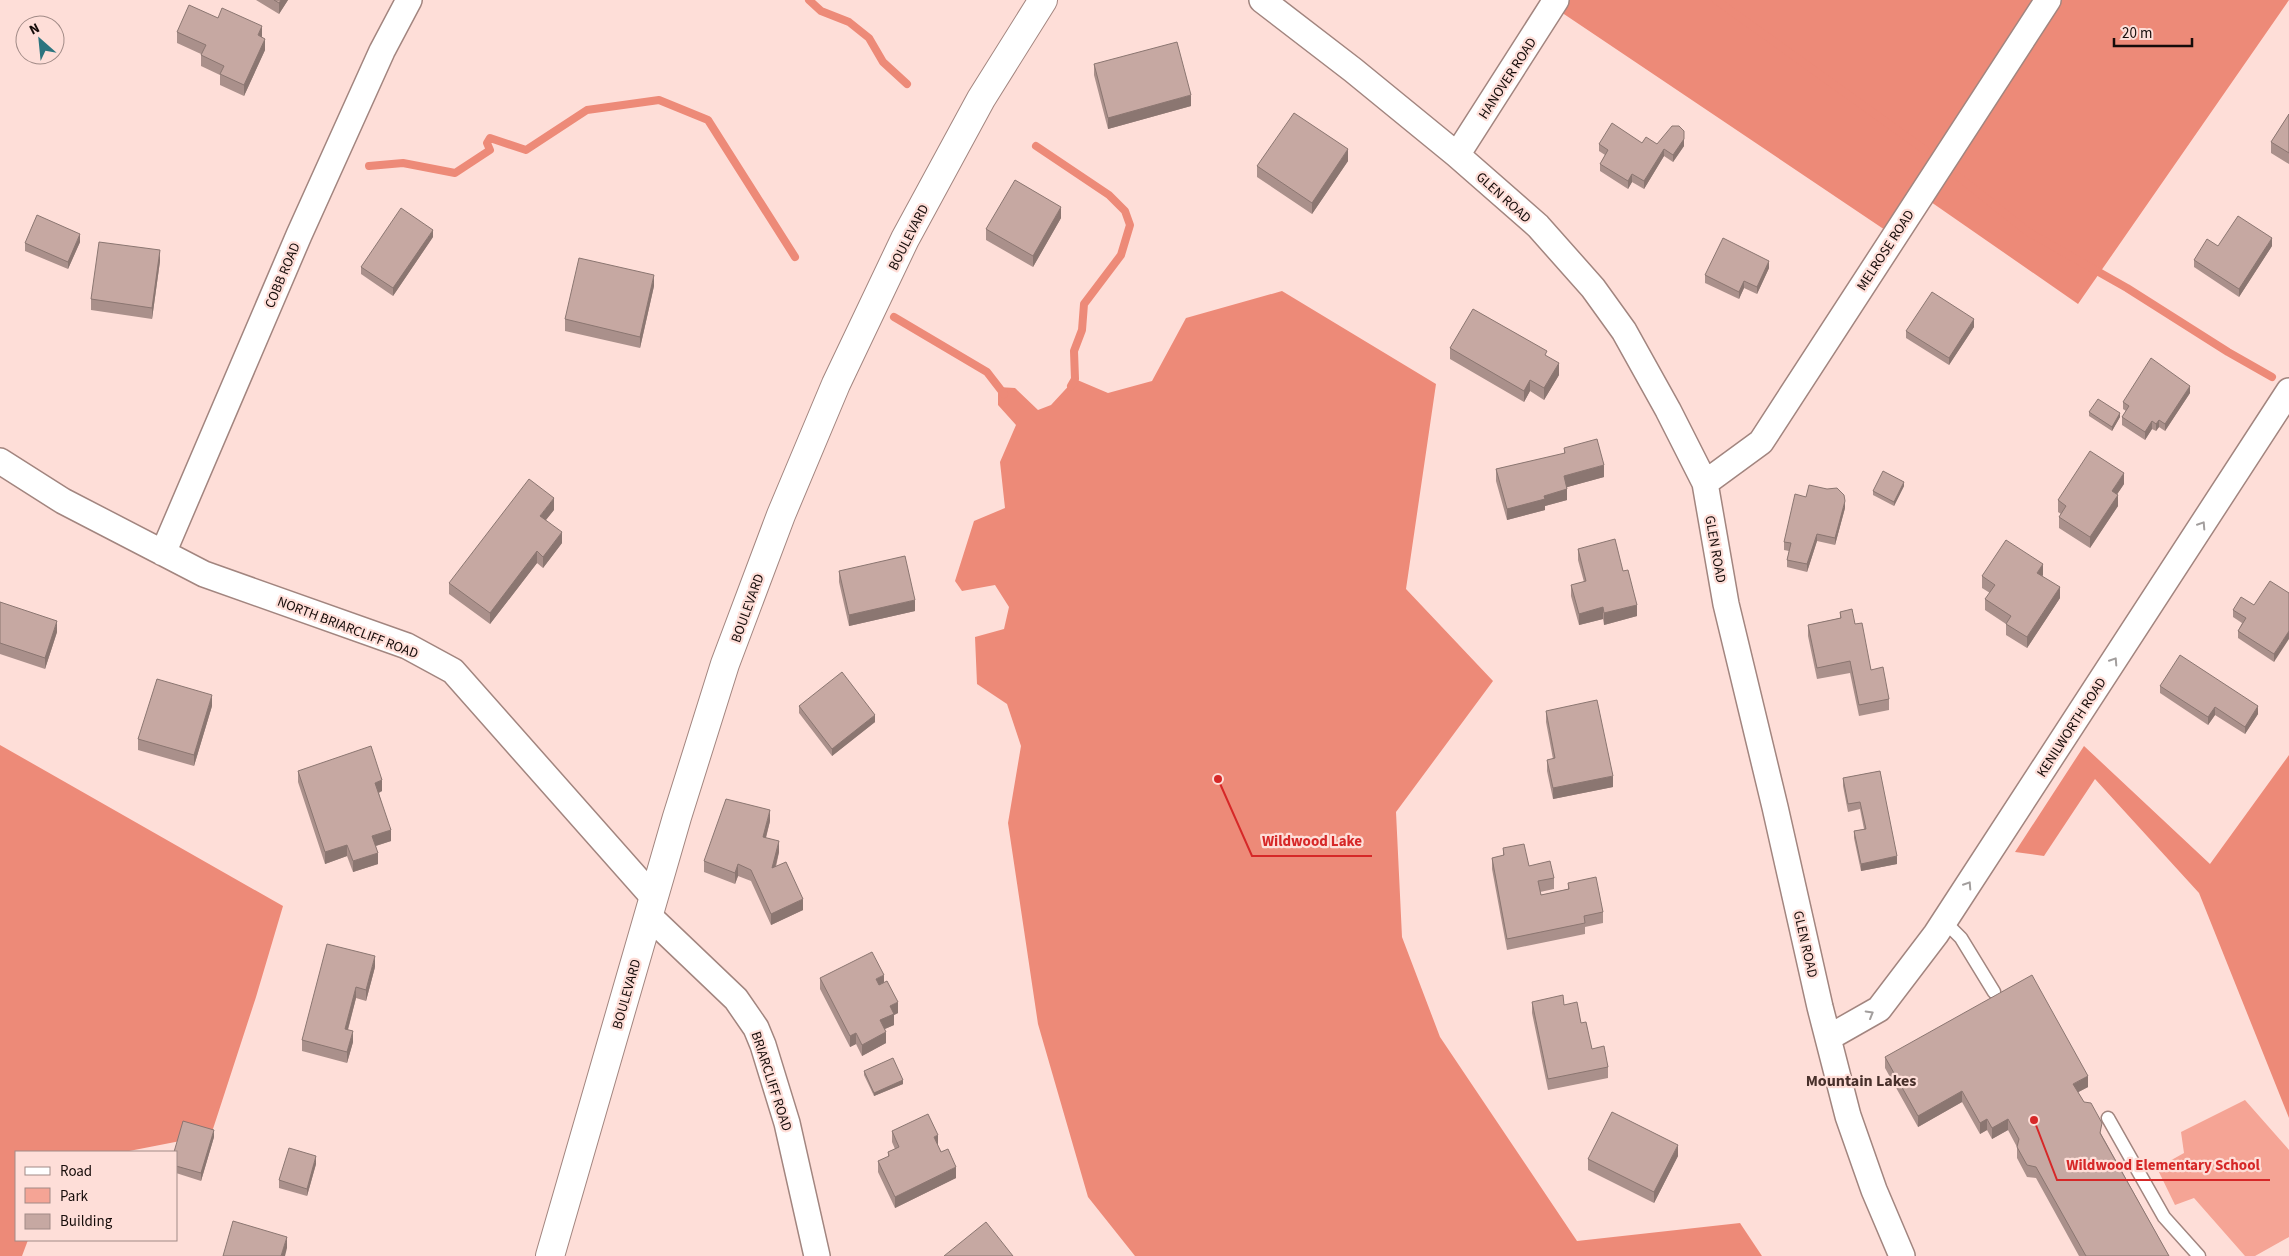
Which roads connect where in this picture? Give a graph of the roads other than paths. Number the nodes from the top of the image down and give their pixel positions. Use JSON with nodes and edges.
{"nodes":[{"id":1,"x":409,"y":0,"type":"edge"},
{"id":2,"x":1043,"y":0,"type":"edge"},
{"id":3,"x":1262,"y":0,"type":"edge"},
{"id":4,"x":1556,"y":0,"type":"edge"},
{"id":5,"x":2048,"y":0,"type":"edge"},
{"id":6,"x":1457,"y":155,"type":"junction"},
{"id":7,"x":2289,"y":391,"type":"edge"},
{"id":8,"x":0,"y":461,"type":"edge"},
{"id":9,"x":1705,"y":483,"type":"junction"},
{"id":10,"x":163,"y":553,"type":"junction"},
{"id":11,"x":651,"y":907,"type":"junction"},
{"id":12,"x":1944,"y":921,"type":"junction"},
{"id":13,"x":1994,"y":992,"type":"dead end"},
{"id":14,"x":1828,"y":1038,"type":"junction"},
{"id":15,"x":2108,"y":1118,"type":"dead end"},
{"id":16,"x":550,"y":1256,"type":"edge"},
{"id":17,"x":817,"y":1256,"type":"edge"},
{"id":18,"x":1902,"y":1256,"type":"edge"},
{"id":19,"x":2198,"y":1256,"type":"edge"}],
"edges":[{"from":1,"to":10,"type":"street","name":"COBB ROAD"},
{"from":2,"to":11,"type":"main road","name":"BOULEVARD"},
{"from":3,"to":6,"type":"street","name":"GLEN ROAD"},
{"from":4,"to":6,"type":"street","name":"HANOVER ROAD"},
{"from":5,"to":9,"type":"street","name":"MELROSE ROAD"},
{"from":6,"to":9,"type":"street","name":"GLEN ROAD"},
{"from":12,"to":7,"type":"street","name":"KENILWORTH ROAD","one_way":true},
{"from":8,"to":10,"type":"street","name":"NORTH BRIARCLIFF ROAD"},
{"from":9,"to":14,"type":"street","name":"GLEN ROAD"},
{"from":10,"to":11,"type":"street","name":"NORTH BRIARCLIFF ROAD"},
{"from":11,"to":16,"type":"main road","name":"BOULEVARD"},
{"from":11,"to":17,"type":"street","name":"BRIARCLIFF ROAD"},
{"from":12,"to":13,"type":"lane"},
{"from":14,"to":12,"type":"street","name":"KENILWORTH ROAD","one_way":true},
{"from":14,"to":18,"type":"street","name":"GLEN ROAD"},
{"from":15,"to":19,"type":"lane"}]}
